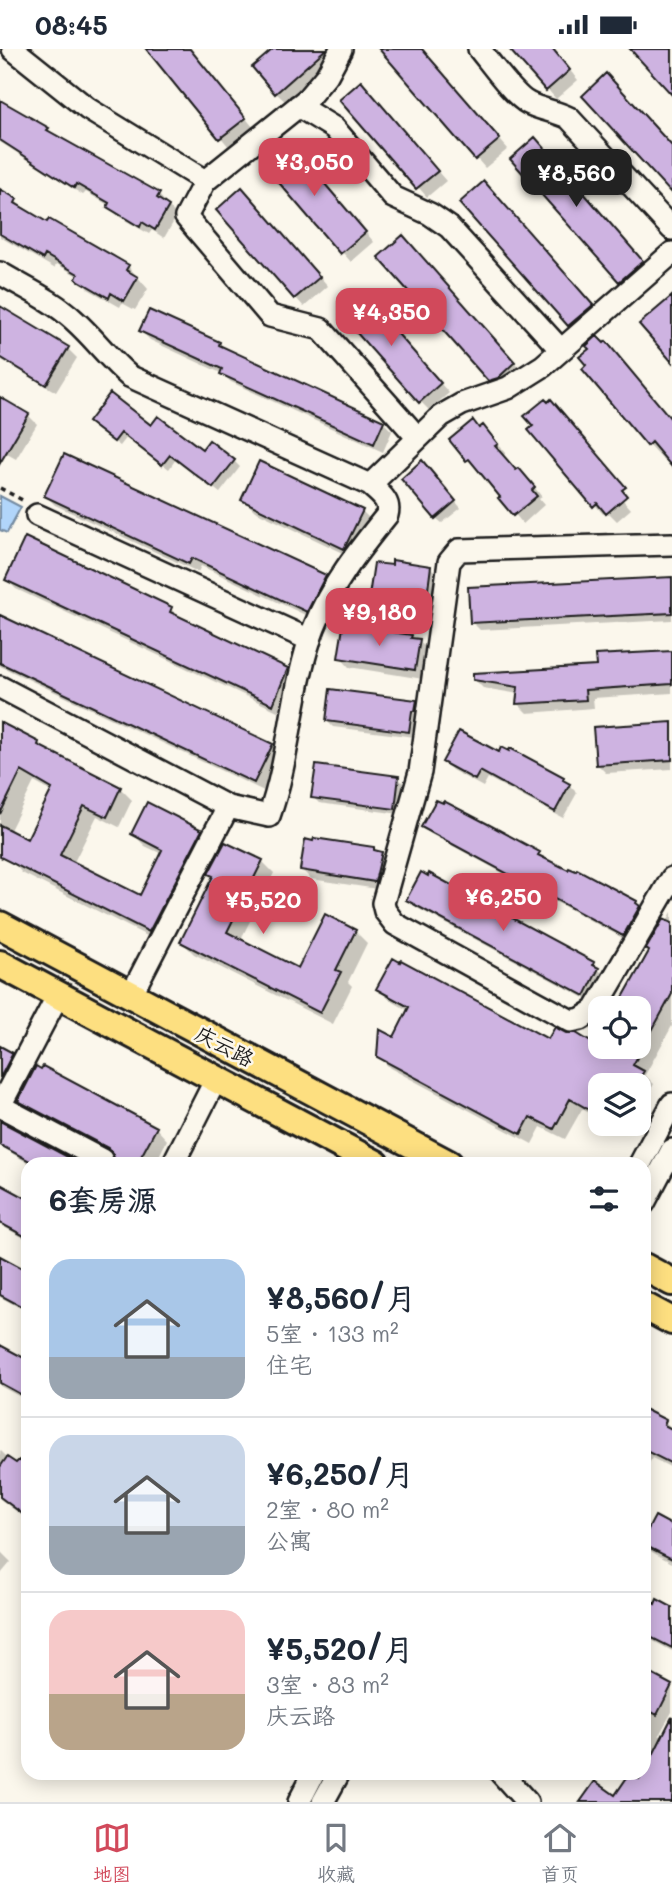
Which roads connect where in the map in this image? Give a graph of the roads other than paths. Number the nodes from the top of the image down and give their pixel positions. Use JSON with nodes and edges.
{"nodes":[{"id":1,"x":13,"y":49,"type":"edge"},
{"id":2,"x":341,"y":49,"type":"edge"},
{"id":3,"x":479,"y":49,"type":"edge"},
{"id":4,"x":298,"y":107,"type":"junction"},
{"id":5,"x":205,"y":181,"type":"junction"},
{"id":6,"x":672,"y":229,"type":"edge"},
{"id":7,"x":672,"y":253,"type":"edge"},
{"id":8,"x":0,"y":273,"type":"edge"},
{"id":9,"x":561,"y":350,"type":"junction"},
{"id":10,"x":418,"y":438,"type":"junction"},
{"id":11,"x":370,"y":485,"type":"junction"},
{"id":12,"x":37,"y":515,"type":"road end"},
{"id":13,"x":672,"y":544,"type":"edge"},
{"id":14,"x":310,"y":640,"type":"junction"},
{"id":15,"x":0,"y":687,"type":"edge"},
{"id":16,"x":228,"y":807,"type":"junction"},
{"id":17,"x":672,"y":878,"type":"edge"},
{"id":18,"x":0,"y":925,"type":"edge"},
{"id":19,"x":0,"y":964,"type":"edge"},
{"id":20,"x":58,"y":995,"type":"junction"},
{"id":21,"x":131,"y":995,"type":"junction"},
{"id":22,"x":216,"y":1079,"type":"junction"},
{"id":23,"x":672,"y":1104,"type":"edge"},
{"id":24,"x":0,"y":1106,"type":"edge"},
{"id":25,"x":672,"y":1150,"type":"edge"},
{"id":26,"x":96,"y":1157,"type":"edge"},
{"id":27,"x":177,"y":1157,"type":"edge"},
{"id":28,"x":363,"y":1157,"type":"edge"},
{"id":29,"x":436,"y":1157,"type":"edge"},
{"id":30,"x":644,"y":1157,"type":"edge"},
{"id":31,"x":651,"y":1190,"type":"edge"},
{"id":32,"x":651,"y":1271,"type":"edge"},
{"id":33,"x":672,"y":1282,"type":"edge"},
{"id":34,"x":651,"y":1310,"type":"edge"},
{"id":35,"x":672,"y":1321,"type":"edge"},
{"id":36,"x":310,"y":1780,"type":"edge"},
{"id":37,"x":335,"y":1780,"type":"edge"},
{"id":38,"x":507,"y":1780,"type":"edge"},
{"id":39,"x":299,"y":1802,"type":"edge"},
{"id":40,"x":323,"y":1802,"type":"edge"},
{"id":41,"x":527,"y":1802,"type":"edge"}],
"edges":[{"from":1,"to":5,"type":"street"},
{"from":2,"to":4,"type":"street"},
{"from":3,"to":6,"type":"street"},
{"from":4,"to":5,"type":"street"},
{"from":4,"to":9,"type":"street"},
{"from":5,"to":10,"type":"street"},
{"from":7,"to":9,"type":"street"},
{"from":8,"to":11,"type":"street"},
{"from":9,"to":10,"type":"street"},
{"from":10,"to":11,"type":"street"},
{"from":11,"to":14,"type":"street"},
{"from":12,"to":14,"type":"street"},
{"from":13,"to":17,"type":"street"},
{"from":14,"to":16,"type":"street"},
{"from":15,"to":16,"type":"street"},
{"from":16,"to":21,"type":"street"},
{"from":18,"to":21,"type":"main road","name":"庆云路"},
{"from":19,"to":20,"type":"main road","name":"庆云路"},
{"from":20,"to":22,"type":"main road","name":"庆云路"},
{"from":20,"to":24,"type":"street"},
{"from":21,"to":29,"type":"main road","name":"庆云路"},
{"from":22,"to":27,"type":"street"},
{"from":22,"to":28,"type":"main road","name":"庆云路"},
{"from":23,"to":30,"type":"street"},
{"from":24,"to":26,"type":"street"},
{"from":25,"to":31,"type":"street"},
{"from":32,"to":33,"type":"main road"},
{"from":34,"to":35,"type":"main road"},
{"from":36,"to":39,"type":"street"},
{"from":37,"to":40,"type":"street"},
{"from":38,"to":41,"type":"street"}]}
